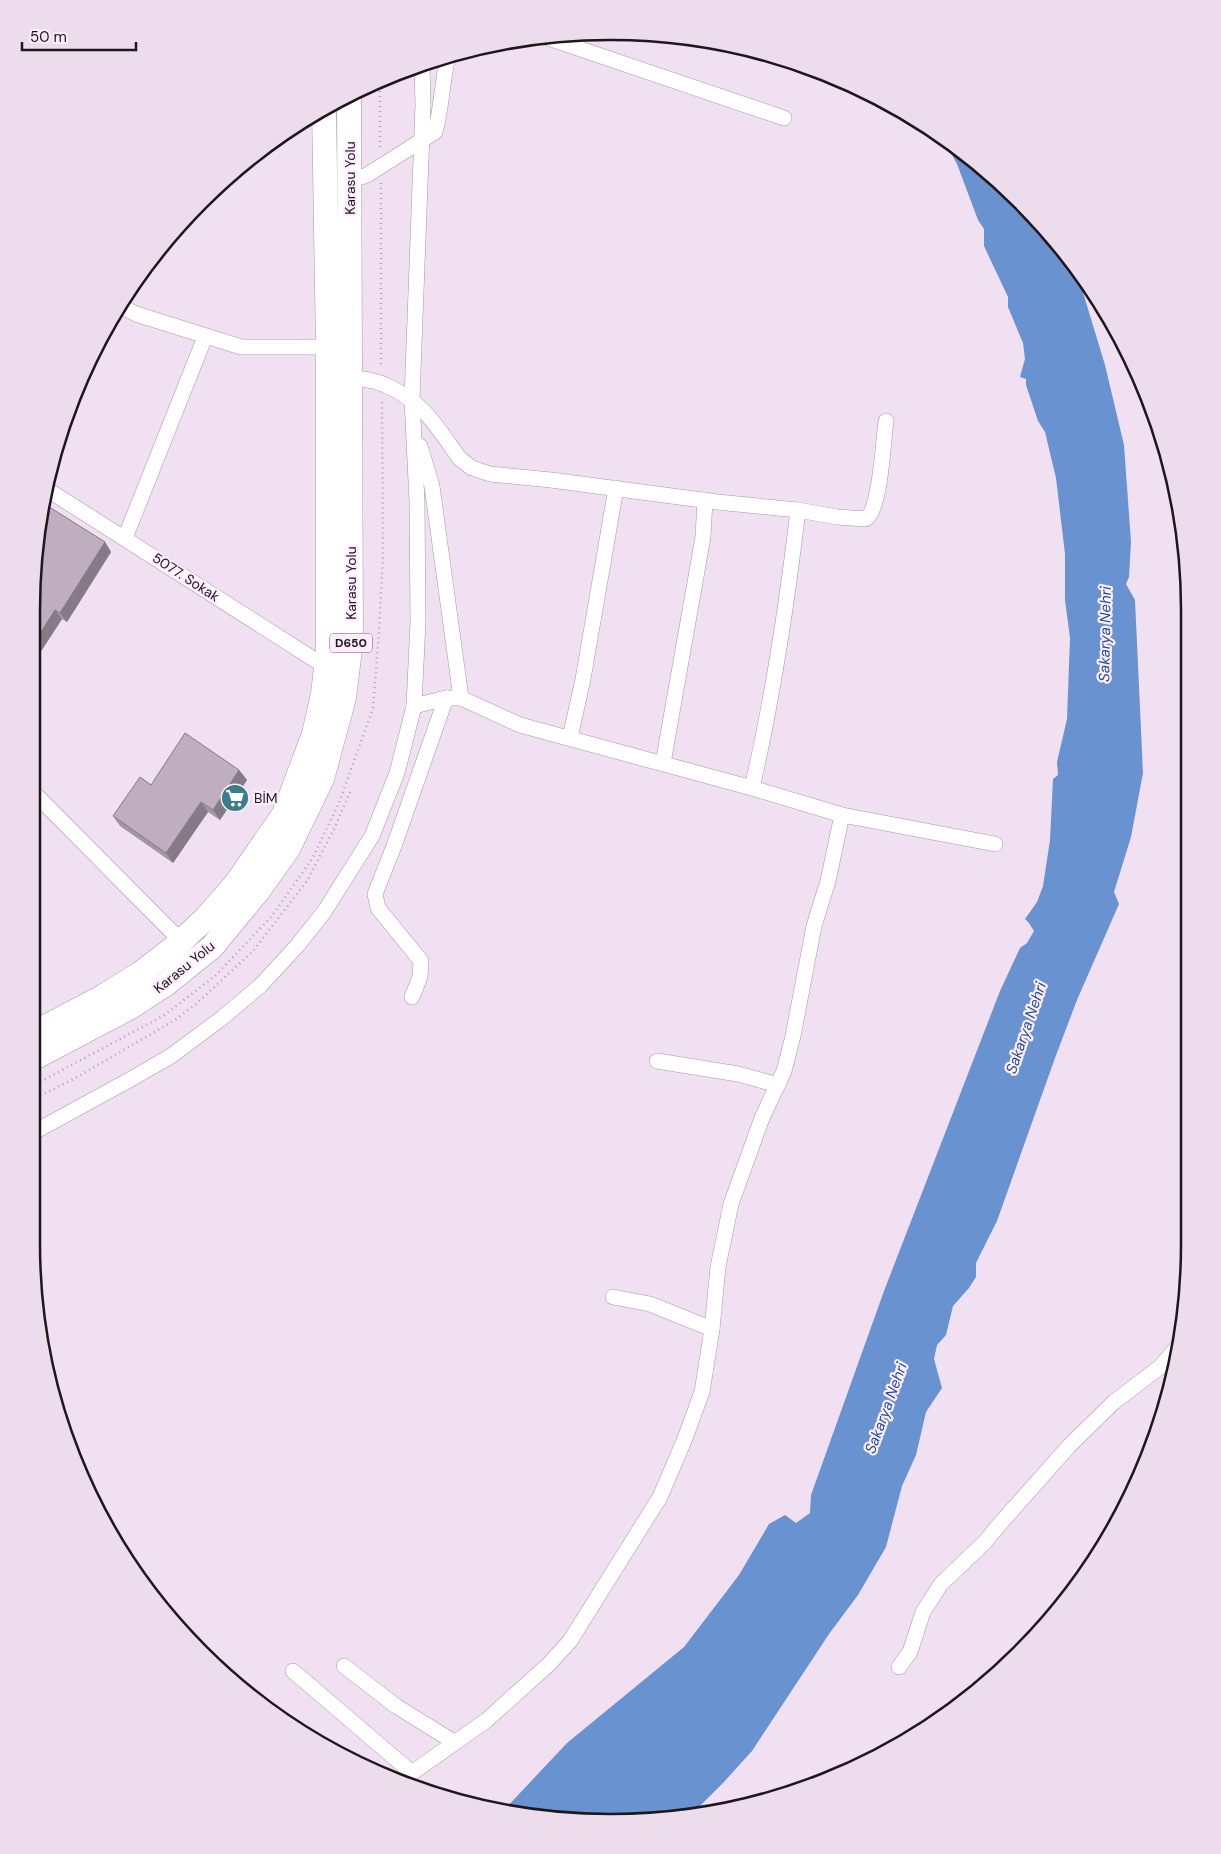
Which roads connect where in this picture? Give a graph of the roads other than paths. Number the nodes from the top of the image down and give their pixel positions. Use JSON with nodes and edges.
{"nodes":[{"id":1,"x":561,"y":42,"type":"edge"},
{"id":2,"x":447,"y":64,"type":"edge"},
{"id":3,"x":422,"y":72,"type":"edge"},
{"id":4,"x":349,"y":104,"type":"edge"},
{"id":5,"x":324,"y":117,"type":"edge"},
{"id":6,"x":784,"y":118,"type":"dead end"},
{"id":7,"x":421,"y":141,"type":"junction"},
{"id":8,"x":350,"y":180,"type":"junction"},
{"id":9,"x":126,"y":309,"type":"edge"},
{"id":10,"x":205,"y":337,"type":"junction"},
{"id":11,"x":328,"y":346,"type":"junction"},
{"id":12,"x":351,"y":377,"type":"junction"},
{"id":13,"x":412,"y":399,"type":"junction"},
{"id":14,"x":886,"y":421,"type":"dead end"},
{"id":15,"x":413,"y":425,"type":"junction"},
{"id":16,"x":616,"y":488,"type":"junction"},
{"id":17,"x":53,"y":492,"type":"edge"},
{"id":18,"x":705,"y":500,"type":"junction"},
{"id":19,"x":798,"y":510,"type":"junction"},
{"id":20,"x":125,"y":538,"type":"junction"},
{"id":21,"x":326,"y":667,"type":"junction"},
{"id":22,"x":446,"y":698,"type":"junction"},
{"id":23,"x":461,"y":698,"type":"junction"},
{"id":24,"x":414,"y":706,"type":"junction"},
{"id":25,"x":570,"y":738,"type":"junction"},
{"id":26,"x":663,"y":763,"type":"junction"},
{"id":27,"x":752,"y":788,"type":"junction"},
{"id":28,"x":40,"y":799,"type":"edge"},
{"id":29,"x":842,"y":815,"type":"junction"},
{"id":30,"x":995,"y":844,"type":"dead end"},
{"id":31,"x":181,"y":941,"type":"junction"},
{"id":32,"x":412,"y":997,"type":"dead end"},
{"id":33,"x":40,"y":1030,"type":"edge"},
{"id":34,"x":40,"y":1055,"type":"edge"},
{"id":35,"x":658,"y":1061,"type":"dead end"},
{"id":36,"x":778,"y":1086,"type":"junction"},
{"id":37,"x":40,"y":1129,"type":"edge"},
{"id":38,"x":613,"y":1297,"type":"dead end"},
{"id":39,"x":712,"y":1329,"type":"junction"},
{"id":40,"x":1170,"y":1355,"type":"edge"},
{"id":41,"x":344,"y":1666,"type":"dead end"},
{"id":42,"x":899,"y":1667,"type":"dead end"},
{"id":43,"x":293,"y":1671,"type":"dead end"},
{"id":44,"x":454,"y":1742,"type":"junction"},
{"id":45,"x":411,"y":1772,"type":"junction"},
{"id":46,"x":406,"y":1776,"type":"edge"}],
"edges":[{"from":1,"to":6,"type":"street"},
{"from":2,"to":7,"type":"street"},
{"from":3,"to":7,"type":"street"},
{"from":4,"to":8,"type":"highway","name":"Karasu Yolu","number":"D650"},
{"from":5,"to":11,"type":"highway","name":"Karasu Yolu","number":"D650"},
{"from":7,"to":8,"type":"street"},
{"from":7,"to":13,"type":"street"},
{"from":8,"to":12,"type":"highway","name":"Karasu Yolu","number":"D650"},
{"from":9,"to":10,"type":"street"},
{"from":10,"to":11,"type":"street"},
{"from":10,"to":20,"type":"street"},
{"from":11,"to":21,"type":"highway","name":"Karasu Yolu","number":"D650"},
{"from":12,"to":13,"type":"street"},
{"from":12,"to":34,"type":"highway","name":"Karasu Yolu","number":"D650"},
{"from":13,"to":15,"type":"street"},
{"from":13,"to":16,"type":"street"},
{"from":14,"to":19,"type":"street"},
{"from":15,"to":23,"type":"street"},
{"from":15,"to":24,"type":"street"},
{"from":16,"to":18,"type":"street"},
{"from":16,"to":25,"type":"street"},
{"from":17,"to":20,"type":"street","name":"5077. Sokak"},
{"from":18,"to":19,"type":"street"},
{"from":18,"to":26,"type":"street"},
{"from":19,"to":27,"type":"street"},
{"from":20,"to":21,"type":"street","name":"5077. Sokak"},
{"from":21,"to":31,"type":"highway","name":"Karasu Yolu","number":"D650"},
{"from":22,"to":23,"type":"street"},
{"from":22,"to":24,"type":"street"},
{"from":22,"to":32,"type":"street"},
{"from":23,"to":25,"type":"street"},
{"from":24,"to":37,"type":"street"},
{"from":25,"to":26,"type":"street"},
{"from":26,"to":27,"type":"street"},
{"from":27,"to":29,"type":"street"},
{"from":28,"to":31,"type":"street"},
{"from":29,"to":30,"type":"street"},
{"from":29,"to":36,"type":"street"},
{"from":31,"to":33,"type":"highway","name":"Karasu Yolu","number":"D650"},
{"from":35,"to":36,"type":"street"},
{"from":36,"to":39,"type":"street"},
{"from":38,"to":39,"type":"street"},
{"from":39,"to":44,"type":"street"},
{"from":40,"to":42,"type":"street"},
{"from":41,"to":44,"type":"street"},
{"from":43,"to":45,"type":"street"},
{"from":44,"to":45,"type":"street"},
{"from":45,"to":46,"type":"street"}]}
